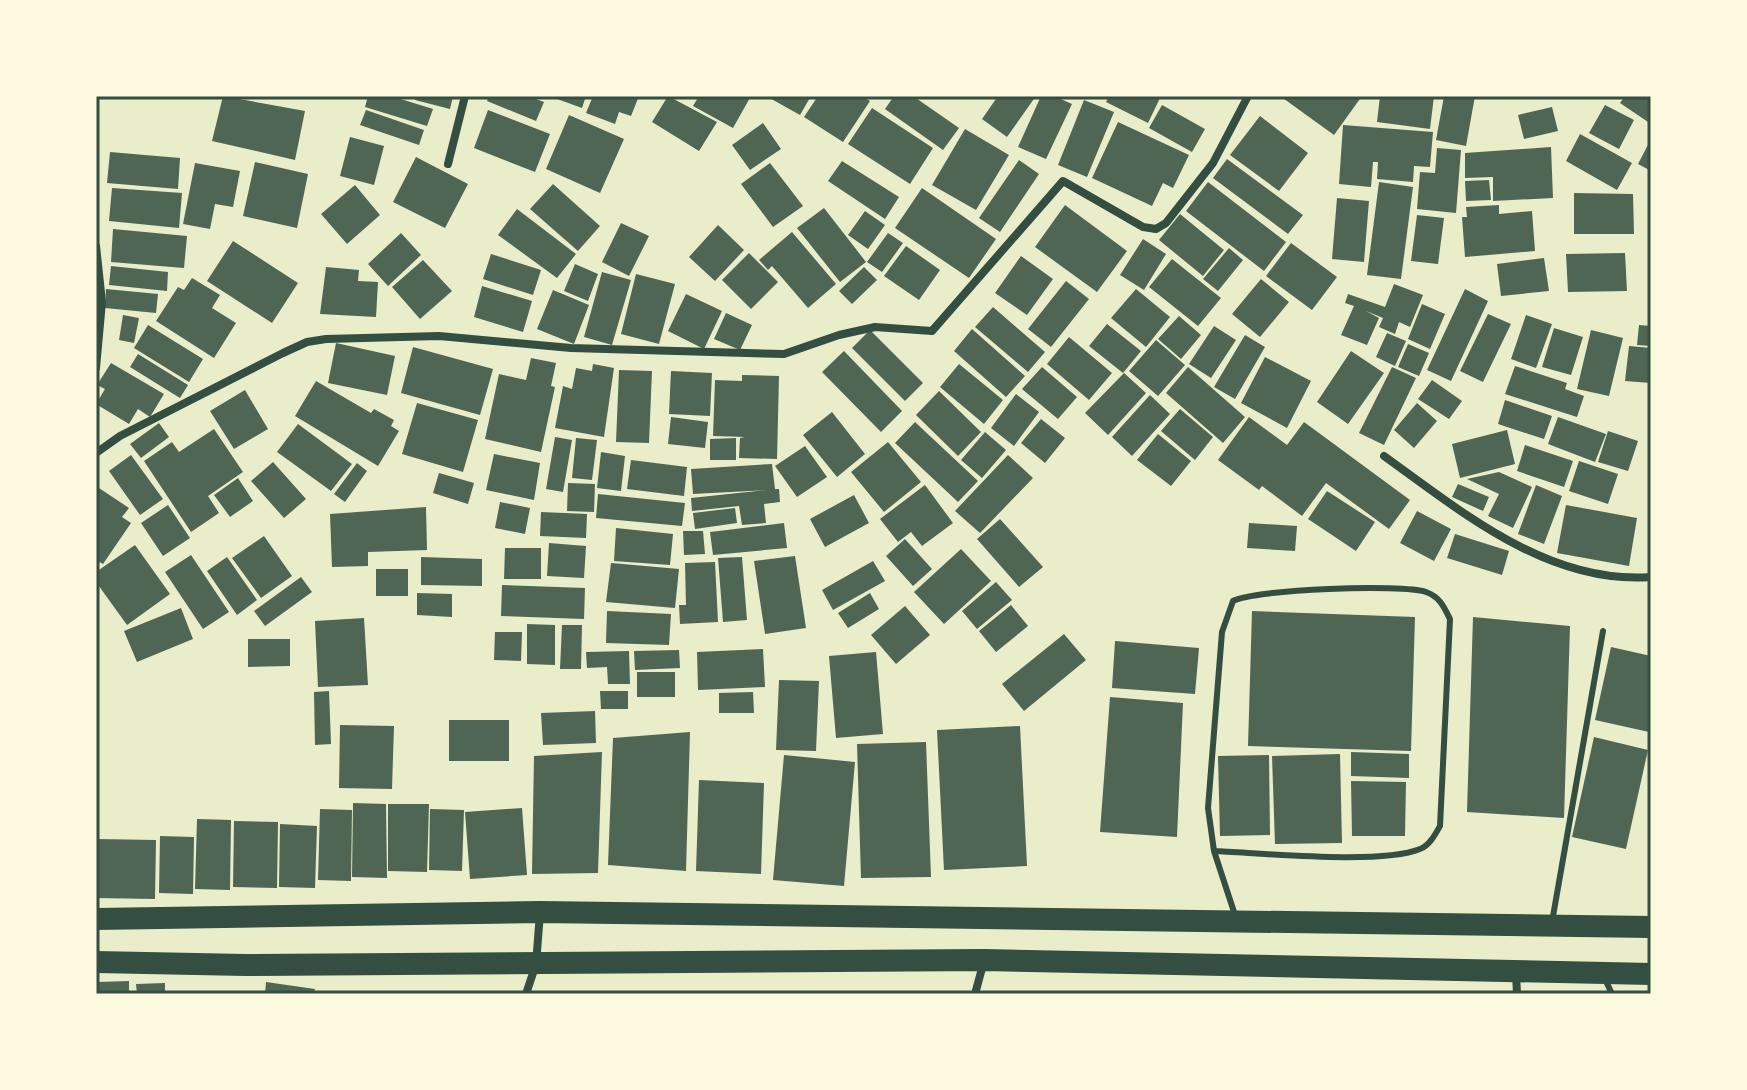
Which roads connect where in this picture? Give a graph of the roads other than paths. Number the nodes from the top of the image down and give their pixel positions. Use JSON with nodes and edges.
{"nodes":[{"id":1,"x":465,"y":96,"type":"edge"},
{"id":2,"x":1248,"y":96,"type":"edge"},
{"id":3,"x":448,"y":164,"type":"dead end"},
{"id":4,"x":96,"y":246,"type":"edge"},
{"id":5,"x":96,"y":368,"type":"edge"},
{"id":6,"x":96,"y":453,"type":"edge"},
{"id":7,"x":1384,"y":456,"type":"dead end"},
{"id":8,"x":1651,"y":577,"type":"edge"},
{"id":9,"x":1603,"y":631,"type":"dead end"},
{"id":10,"x":1214,"y":851,"type":"junction"},
{"id":11,"x":540,"y":912,"type":"junction"},
{"id":12,"x":96,"y":919,"type":"edge"},
{"id":13,"x":1238,"y":923,"type":"junction"},
{"id":14,"x":1552,"y":926,"type":"junction"},
{"id":15,"x":1651,"y":927,"type":"edge"},
{"id":16,"x":984,"y":960,"type":"junction"},
{"id":17,"x":96,"y":962,"type":"edge"},
{"id":18,"x":536,"y":964,"type":"junction"},
{"id":19,"x":1651,"y":974,"type":"edge"},
{"id":20,"x":1517,"y":983,"type":"edge"},
{"id":21,"x":1607,"y":984,"type":"edge"},
{"id":22,"x":526,"y":994,"type":"edge"},
{"id":23,"x":975,"y":994,"type":"edge"}],
"edges":[{"from":1,"to":3,"type":"street"},
{"from":2,"to":6,"type":"street"},
{"from":4,"to":5,"type":"street"},
{"from":7,"to":8,"type":"street"},
{"from":9,"to":14,"type":"lane"},
{"from":10,"to":10,"type":"lane"},
{"from":10,"to":13,"type":"lane"},
{"from":11,"to":12,"type":"highway"},
{"from":11,"to":13,"type":"highway"},
{"from":11,"to":18,"type":"street"},
{"from":13,"to":14,"type":"highway"},
{"from":14,"to":15,"type":"highway"},
{"from":16,"to":18,"type":"highway"},
{"from":16,"to":20,"type":"highway"},
{"from":16,"to":23,"type":"street"},
{"from":17,"to":18,"type":"highway"},
{"from":18,"to":22,"type":"street"},
{"from":19,"to":21,"type":"highway"},
{"from":20,"to":21,"type":"highway"}]}
